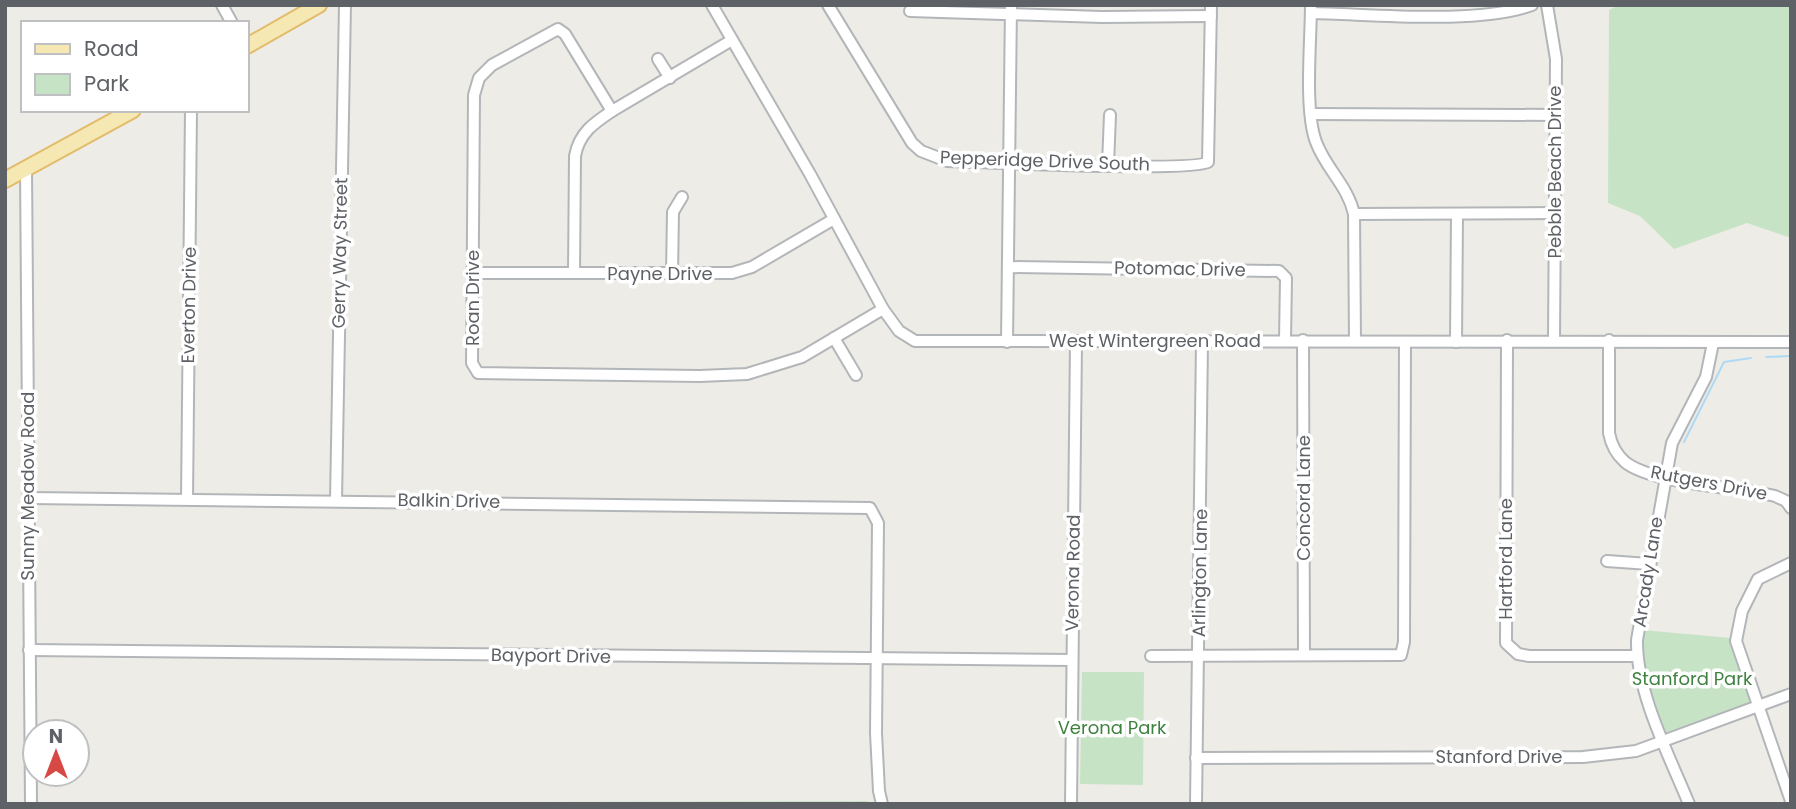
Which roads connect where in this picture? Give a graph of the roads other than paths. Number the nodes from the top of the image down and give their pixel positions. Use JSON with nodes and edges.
{"nodes":[{"id":1,"x":222,"y":5,"type":"edge"},
{"id":2,"x":319,"y":5,"type":"edge"},
{"id":3,"x":345,"y":5,"type":"edge"},
{"id":4,"x":712,"y":5,"type":"edge"},
{"id":5,"x":828,"y":5,"type":"edge"},
{"id":6,"x":1531,"y":5,"type":"edge"},
{"id":7,"x":1547,"y":5,"type":"edge"},
{"id":8,"x":1011,"y":9,"type":"edge"},
{"id":9,"x":1311,"y":9,"type":"edge"},
{"id":10,"x":910,"y":11,"type":"dead end"},
{"id":11,"x":1211,"y":11,"type":"edge"},
{"id":12,"x":231,"y":21,"type":"edge"},
{"id":13,"x":732,"y":40,"type":"junction"},
{"id":14,"x":248,"y":45,"type":"edge"},
{"id":15,"x":658,"y":59,"type":"dead end"},
{"id":16,"x":670,"y":78,"type":"junction"},
{"id":17,"x":612,"y":111,"type":"junction"},
{"id":18,"x":128,"y":112,"type":"edge"},
{"id":19,"x":191,"y":112,"type":"edge"},
{"id":20,"x":1311,"y":114,"type":"junction"},
{"id":21,"x":1110,"y":115,"type":"dead end"},
{"id":22,"x":1556,"y":116,"type":"junction"},
{"id":23,"x":1009,"y":163,"type":"junction"},
{"id":24,"x":1108,"y":165,"type":"junction"},
{"id":25,"x":26,"y":168,"type":"junction"},
{"id":26,"x":5,"y":180,"type":"edge"},
{"id":27,"x":682,"y":197,"type":"dead end"},
{"id":28,"x":1555,"y":213,"type":"junction"},
{"id":29,"x":1354,"y":214,"type":"junction"},
{"id":30,"x":1457,"y":214,"type":"junction"},
{"id":31,"x":834,"y":219,"type":"junction"},
{"id":32,"x":1008,"y":267,"type":"junction"},
{"id":33,"x":473,"y":273,"type":"junction"},
{"id":34,"x":574,"y":273,"type":"junction"},
{"id":35,"x":672,"y":275,"type":"junction"},
{"id":36,"x":883,"y":309,"type":"junction"},
{"id":37,"x":834,"y":338,"type":"junction"},
{"id":38,"x":1285,"y":340,"type":"junction"},
{"id":39,"x":1303,"y":340,"type":"junction"},
{"id":40,"x":1507,"y":340,"type":"junction"},
{"id":41,"x":1554,"y":340,"type":"junction"},
{"id":42,"x":1609,"y":340,"type":"junction"},
{"id":43,"x":1355,"y":341,"type":"junction"},
{"id":44,"x":1007,"y":342,"type":"junction"},
{"id":45,"x":1076,"y":342,"type":"junction"},
{"id":46,"x":1202,"y":342,"type":"junction"},
{"id":47,"x":1405,"y":342,"type":"junction"},
{"id":48,"x":1456,"y":342,"type":"junction"},
{"id":49,"x":1791,"y":342,"type":"edge"},
{"id":50,"x":1713,"y":343,"type":"junction"},
{"id":51,"x":856,"y":375,"type":"dead end"},
{"id":52,"x":1664,"y":476,"type":"junction"},
{"id":53,"x":29,"y":498,"type":"junction"},
{"id":54,"x":187,"y":499,"type":"junction"},
{"id":55,"x":336,"y":500,"type":"junction"},
{"id":56,"x":1791,"y":508,"type":"edge"},
{"id":57,"x":1607,"y":561,"type":"dead end"},
{"id":58,"x":1791,"y":563,"type":"edge"},
{"id":59,"x":1649,"y":564,"type":"junction"},
{"id":60,"x":29,"y":650,"type":"junction"},
{"id":61,"x":1198,"y":655,"type":"junction"},
{"id":62,"x":1304,"y":655,"type":"junction"},
{"id":63,"x":1151,"y":656,"type":"dead end"},
{"id":64,"x":1637,"y":656,"type":"junction"},
{"id":65,"x":878,"y":660,"type":"junction"},
{"id":66,"x":1072,"y":660,"type":"junction"},
{"id":67,"x":1791,"y":695,"type":"edge"},
{"id":68,"x":1758,"y":707,"type":"junction"},
{"id":69,"x":1663,"y":742,"type":"junction"},
{"id":70,"x":1196,"y":758,"type":"junction"},
{"id":71,"x":1791,"y":801,"type":"edge"},
{"id":72,"x":31,"y":804,"type":"edge"},
{"id":73,"x":882,"y":804,"type":"edge"},
{"id":74,"x":1071,"y":804,"type":"edge"},
{"id":75,"x":1196,"y":804,"type":"edge"},
{"id":76,"x":1689,"y":804,"type":"edge"}],
"edges":[{"from":1,"to":12,"type":"street"},
{"from":2,"to":14,"type":"main road"},
{"from":3,"to":55,"type":"street","name":"Gerry Way Street"},
{"from":4,"to":13,"type":"street","name":"West Wintergreen Road"},
{"from":5,"to":23,"type":"street","name":"Pepperidge Drive South"},
{"from":6,"to":9,"type":"street"},
{"from":7,"to":22,"type":"street","name":"Pebble Beach Drive"},
{"from":8,"to":10,"type":"street"},
{"from":8,"to":11,"type":"street"},
{"from":8,"to":23,"type":"street"},
{"from":9,"to":20,"type":"street"},
{"from":11,"to":24,"type":"street","name":"Pepperidge Drive South"},
{"from":13,"to":16,"type":"street"},
{"from":13,"to":31,"type":"street","name":"West Wintergreen Road"},
{"from":15,"to":16,"type":"street"},
{"from":16,"to":17,"type":"street"},
{"from":17,"to":33,"type":"street","name":"Roan Drive"},
{"from":17,"to":34,"type":"street"},
{"from":18,"to":25,"type":"main road"},
{"from":19,"to":54,"type":"street","name":"Everton Drive"},
{"from":20,"to":22,"type":"street"},
{"from":20,"to":29,"type":"street"},
{"from":21,"to":24,"type":"street"},
{"from":22,"to":28,"type":"street","name":"Pebble Beach Drive"},
{"from":23,"to":24,"type":"street","name":"Pepperidge Drive South"},
{"from":23,"to":32,"type":"street"},
{"from":25,"to":26,"type":"main road"},
{"from":25,"to":53,"type":"street","name":"Sunny Meadow Road"},
{"from":27,"to":35,"type":"street"},
{"from":28,"to":30,"type":"street"},
{"from":28,"to":41,"type":"street","name":"Pebble Beach Drive"},
{"from":29,"to":30,"type":"street"},
{"from":29,"to":43,"type":"street"},
{"from":30,"to":48,"type":"street"},
{"from":31,"to":35,"type":"street","name":"Payne Drive"},
{"from":31,"to":36,"type":"street","name":"West Wintergreen Road"},
{"from":32,"to":38,"type":"street","name":"Potomac Drive"},
{"from":32,"to":44,"type":"street"},
{"from":33,"to":34,"type":"street","name":"Payne Drive"},
{"from":33,"to":37,"type":"street","name":"Roan Drive"},
{"from":34,"to":35,"type":"street","name":"Payne Drive"},
{"from":36,"to":37,"type":"street","name":"Roan Drive"},
{"from":36,"to":44,"type":"street","name":"West Wintergreen Road"},
{"from":37,"to":51,"type":"street"},
{"from":38,"to":39,"type":"street","name":"West Wintergreen Road"},
{"from":38,"to":46,"type":"street","name":"West Wintergreen Road"},
{"from":39,"to":43,"type":"street","name":"West Wintergreen Road"},
{"from":39,"to":62,"type":"street","name":"Concord Lane"},
{"from":40,"to":41,"type":"street","name":"West Wintergreen Road"},
{"from":40,"to":48,"type":"street","name":"West Wintergreen Road"},
{"from":40,"to":64,"type":"street","name":"Hartford Lane"},
{"from":41,"to":42,"type":"street","name":"West Wintergreen Road"},
{"from":42,"to":50,"type":"street","name":"West Wintergreen Road"},
{"from":42,"to":52,"type":"street","name":"Rutgers Drive"},
{"from":43,"to":47,"type":"street","name":"West Wintergreen Road"},
{"from":44,"to":45,"type":"street","name":"West Wintergreen Road"},
{"from":45,"to":46,"type":"street","name":"West Wintergreen Road"},
{"from":45,"to":66,"type":"street","name":"Verona Road"},
{"from":46,"to":61,"type":"street","name":"Arlington Lane"},
{"from":47,"to":48,"type":"street","name":"West Wintergreen Road"},
{"from":47,"to":62,"type":"street"},
{"from":49,"to":50,"type":"street","name":"West Wintergreen Road"},
{"from":50,"to":52,"type":"street","name":"Arcady Lane"},
{"from":52,"to":56,"type":"street","name":"Rutgers Drive"},
{"from":52,"to":59,"type":"street","name":"Arcady Lane"},
{"from":53,"to":54,"type":"street","name":"Balkin Drive"},
{"from":53,"to":60,"type":"street","name":"Sunny Meadow Road"},
{"from":54,"to":55,"type":"street","name":"Balkin Drive"},
{"from":55,"to":65,"type":"street","name":"Balkin Drive"},
{"from":57,"to":59,"type":"street"},
{"from":58,"to":68,"type":"street"},
{"from":59,"to":64,"type":"street","name":"Arcady Lane"},
{"from":60,"to":65,"type":"street","name":"Bayport Drive"},
{"from":60,"to":72,"type":"street","name":"Sunny Meadow Road"},
{"from":61,"to":62,"type":"street"},
{"from":61,"to":63,"type":"street"},
{"from":61,"to":70,"type":"street","name":"Arlington Lane"},
{"from":64,"to":69,"type":"street","name":"Arcady Lane"},
{"from":65,"to":66,"type":"street","name":"Bayport Drive"},
{"from":65,"to":73,"type":"street"},
{"from":66,"to":74,"type":"street","name":"Verona Road"},
{"from":67,"to":68,"type":"street","name":"Stanford Drive"},
{"from":68,"to":69,"type":"street","name":"Stanford Drive"},
{"from":68,"to":71,"type":"street"},
{"from":69,"to":70,"type":"street","name":"Stanford Drive"},
{"from":69,"to":76,"type":"street","name":"Arcady Lane"},
{"from":70,"to":75,"type":"street","name":"Arlington Lane"}]}
